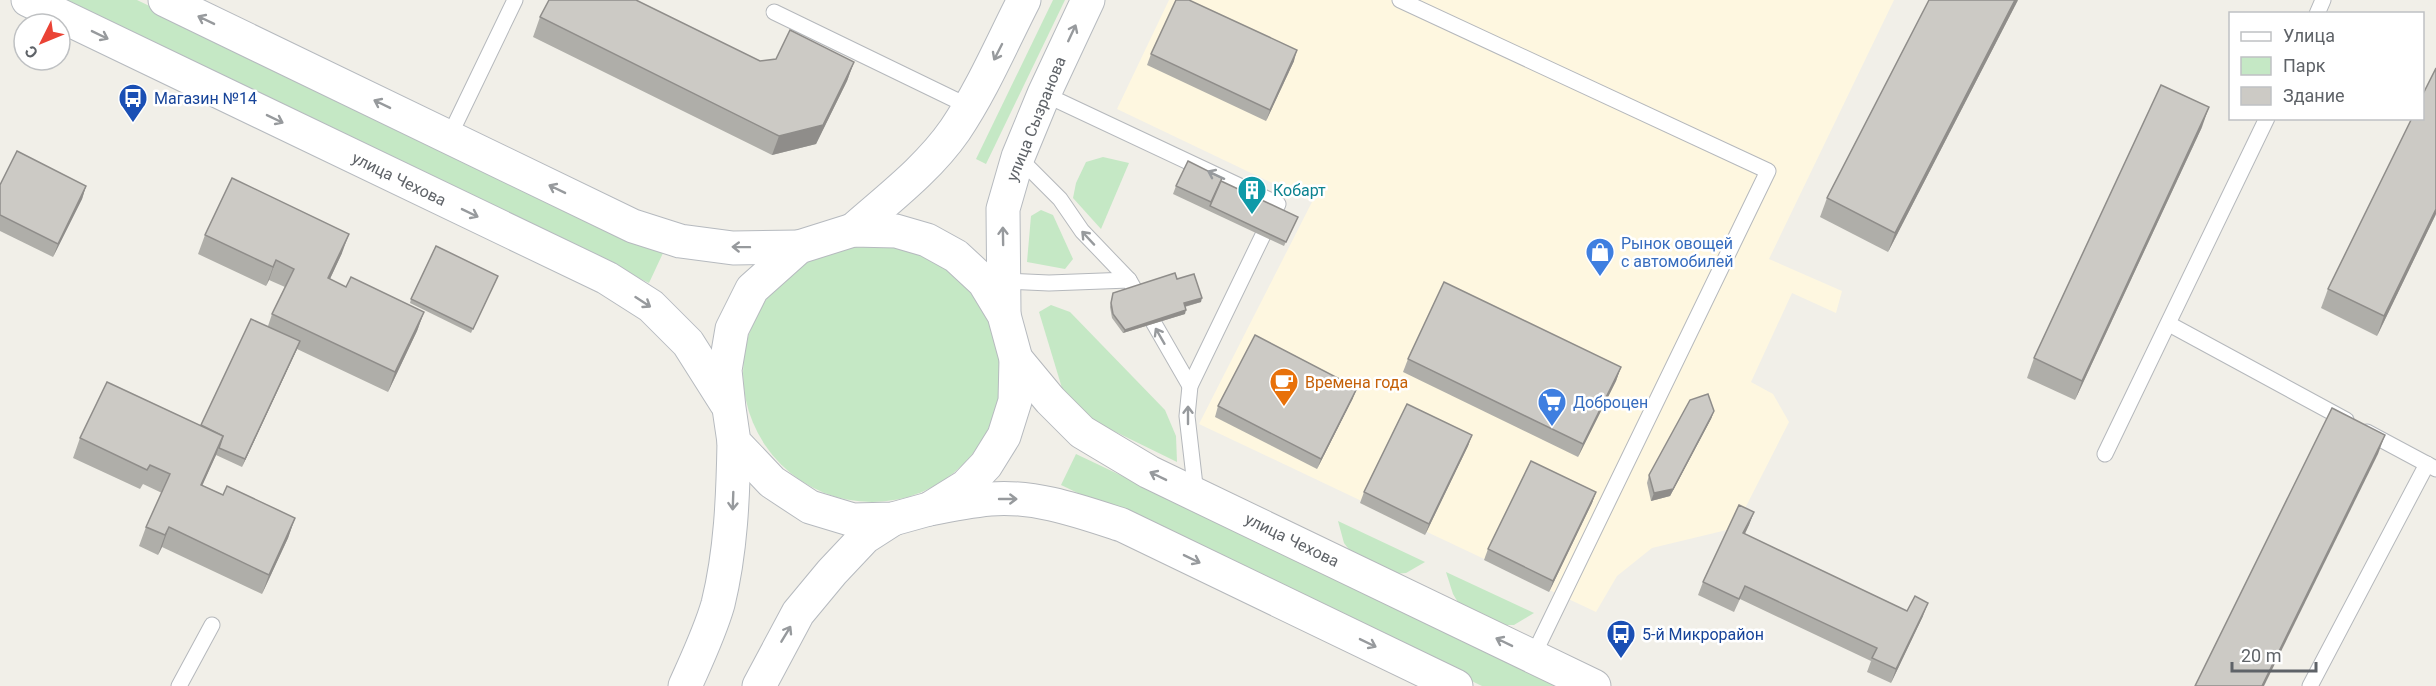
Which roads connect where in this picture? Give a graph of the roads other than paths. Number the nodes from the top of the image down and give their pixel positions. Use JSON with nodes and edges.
{"nodes":[{"id":1,"x":28,"y":0,"type":"edge"},
{"id":2,"x":165,"y":0,"type":"edge"},
{"id":3,"x":515,"y":0,"type":"edge"},
{"id":4,"x":1024,"y":0,"type":"edge"},
{"id":5,"x":1088,"y":0,"type":"edge"},
{"id":6,"x":1400,"y":0,"type":"edge"},
{"id":7,"x":774,"y":12,"type":"dead end"},
{"id":8,"x":1044,"y":94,"type":"junction"},
{"id":9,"x":968,"y":106,"type":"junction"},
{"id":10,"x":2266,"y":120,"type":"edge"},
{"id":11,"x":449,"y":137,"type":"junction"},
{"id":12,"x":1018,"y":157,"type":"junction"},
{"id":13,"x":853,"y":230,"type":"junction"},
{"id":14,"x":799,"y":247,"type":"junction"},
{"id":15,"x":1129,"y":280,"type":"junction"},
{"id":16,"x":1004,"y":281,"type":"junction"},
{"id":17,"x":1004,"y":315,"type":"junction"},
{"id":18,"x":2169,"y":324,"type":"junction"},
{"id":19,"x":1016,"y":359,"type":"junction"},
{"id":20,"x":1190,"y":386,"type":"junction"},
{"id":21,"x":729,"y":408,"type":"junction"},
{"id":22,"x":734,"y":442,"type":"junction"},
{"id":23,"x":2105,"y":454,"type":"dead end"},
{"id":24,"x":2432,"y":466,"type":"edge"},
{"id":25,"x":1196,"y":494,"type":"junction"},
{"id":26,"x":929,"y":509,"type":"junction"},
{"id":27,"x":893,"y":519,"type":"junction"},
{"id":28,"x":212,"y":625,"type":"dead end"},
{"id":29,"x":1533,"y":657,"type":"junction"},
{"id":30,"x":179,"y":686,"type":"edge"},
{"id":31,"x":685,"y":686,"type":"edge"},
{"id":32,"x":759,"y":686,"type":"edge"},
{"id":33,"x":1456,"y":686,"type":"edge"},
{"id":34,"x":1594,"y":686,"type":"edge"},
{"id":35,"x":2310,"y":686,"type":"edge"}],
"edges":[{"from":1,"to":21,"type":"main road","name":"улица Чехова","one_way":true},
{"from":11,"to":2,"type":"main road","one_way":true},
{"from":3,"to":11,"type":"lane"},
{"from":4,"to":9,"type":"main road","one_way":true},
{"from":8,"to":5,"type":"main road","name":"улица Сызранова","one_way":true},
{"from":6,"to":29,"type":"lane"},
{"from":7,"to":9,"type":"lane"},
{"from":8,"to":12,"type":"main road","name":"улица Сызранова"},
{"from":20,"to":8,"type":"lane","one_way":true},
{"from":9,"to":13,"type":"main road"},
{"from":10,"to":18,"type":"lane"},
{"from":14,"to":11,"type":"main road","one_way":true},
{"from":15,"to":12,"type":"lane","one_way":true},
{"from":16,"to":12,"type":"main road","name":"улица Сызранова","one_way":true},
{"from":13,"to":14,"type":"main road"},
{"from":13,"to":17,"type":"main road"},
{"from":14,"to":21,"type":"main road"},
{"from":15,"to":16,"type":"lane"},
{"from":20,"to":15,"type":"lane","one_way":true},
{"from":16,"to":17,"type":"main road","name":"улица Сызранова"},
{"from":17,"to":19,"type":"main road"},
{"from":18,"to":23,"type":"lane"},
{"from":18,"to":24,"type":"lane"},
{"from":25,"to":19,"type":"main road","name":"улица Чехова","one_way":true},
{"from":19,"to":26,"type":"main road"},
{"from":25,"to":20,"type":"lane","one_way":true},
{"from":21,"to":22,"type":"main road"},
{"from":22,"to":27,"type":"main road"},
{"from":22,"to":31,"type":"main road","one_way":true},
{"from":24,"to":35,"type":"lane"},
{"from":29,"to":25,"type":"main road","name":"улица Чехова","one_way":true},
{"from":26,"to":27,"type":"main road"},
{"from":26,"to":33,"type":"main road","one_way":true},
{"from":32,"to":27,"type":"main road","one_way":true},
{"from":28,"to":30,"type":"lane"},
{"from":29,"to":34,"type":"main road","name":"улица Чехова"}]}
